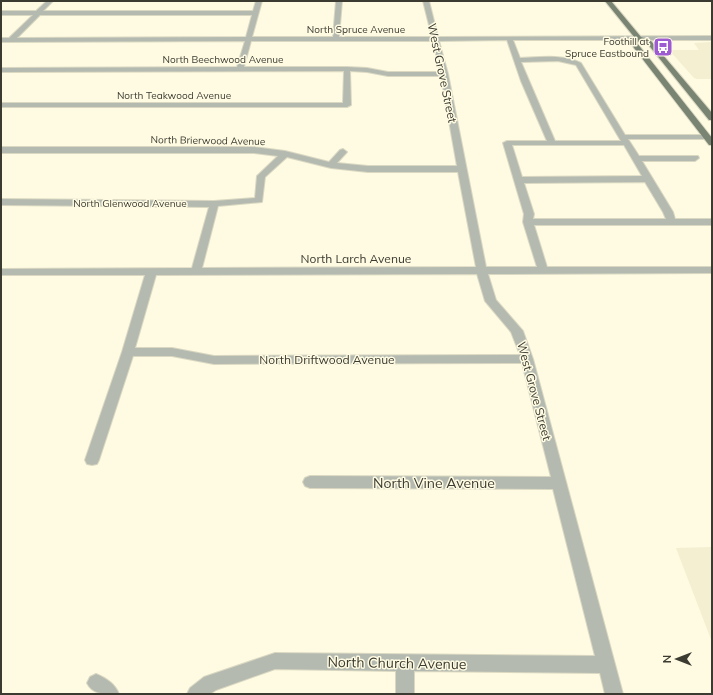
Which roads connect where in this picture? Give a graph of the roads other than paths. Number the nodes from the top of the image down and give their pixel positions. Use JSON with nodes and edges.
{"nodes":[{"id":1,"x":50,"y":1,"type":"edge"},
{"id":2,"x":259,"y":1,"type":"edge"},
{"id":3,"x":339,"y":1,"type":"edge"},
{"id":4,"x":426,"y":1,"type":"edge"},
{"id":5,"x":608,"y":1,"type":"edge"},
{"id":6,"x":1,"y":13,"type":"edge"},
{"id":7,"x":38,"y":13,"type":"junction"},
{"id":8,"x":256,"y":13,"type":"junction"},
{"id":9,"x":435,"y":38,"type":"junction"},
{"id":10,"x":509,"y":38,"type":"junction"},
{"id":11,"x":639,"y":38,"type":"junction"},
{"id":12,"x":712,"y":38,"type":"edge"},
{"id":13,"x":248,"y":39,"type":"junction"},
{"id":14,"x":336,"y":39,"type":"junction"},
{"id":15,"x":1,"y":40,"type":"edge"},
{"id":16,"x":11,"y":40,"type":"junction"},
{"id":17,"x":517,"y":60,"type":"junction"},
{"id":18,"x":240,"y":69,"type":"junction"},
{"id":19,"x":347,"y":69,"type":"junction"},
{"id":20,"x":1,"y":70,"type":"edge"},
{"id":21,"x":444,"y":74,"type":"junction"},
{"id":22,"x":1,"y":105,"type":"edge"},
{"id":23,"x":712,"y":118,"type":"edge"},
{"id":24,"x":710,"y":139,"type":"edge"},
{"id":25,"x":624,"y":140,"type":"junction"},
{"id":26,"x":552,"y":143,"type":"junction"},
{"id":27,"x":1,"y":150,"type":"edge"},
{"id":28,"x":343,"y":152,"type":"dead end"},
{"id":29,"x":285,"y":154,"type":"junction"},
{"id":30,"x":695,"y":158,"type":"dead end"},
{"id":31,"x":635,"y":159,"type":"junction"},
{"id":32,"x":331,"y":165,"type":"junction"},
{"id":33,"x":462,"y":169,"type":"junction"},
{"id":34,"x":647,"y":178,"type":"junction"},
{"id":35,"x":518,"y":180,"type":"junction"},
{"id":36,"x":1,"y":202,"type":"edge"},
{"id":37,"x":214,"y":204,"type":"junction"},
{"id":38,"x":671,"y":221,"type":"junction"},
{"id":39,"x":528,"y":222,"type":"junction"},
{"id":40,"x":712,"y":222,"type":"edge"},
{"id":41,"x":543,"y":270,"type":"junction"},
{"id":42,"x":712,"y":270,"type":"edge"},
{"id":43,"x":1,"y":272,"type":"edge"},
{"id":44,"x":151,"y":272,"type":"junction"},
{"id":45,"x":196,"y":272,"type":"junction"},
{"id":46,"x":482,"y":272,"type":"junction"},
{"id":47,"x":128,"y":352,"type":"junction"},
{"id":48,"x":527,"y":359,"type":"junction"},
{"id":49,"x":92,"y":460,"type":"dead end"},
{"id":50,"x":310,"y":482,"type":"dead end"},
{"id":51,"x":558,"y":483,"type":"junction"},
{"id":52,"x":405,"y":663,"type":"junction"},
{"id":53,"x":606,"y":665,"type":"junction"},
{"id":54,"x":196,"y":694,"type":"edge"},
{"id":55,"x":405,"y":694,"type":"edge"},
{"id":56,"x":614,"y":694,"type":"edge"}],
"edges":[{"from":1,"to":7,"type":"street"},
{"from":2,"to":8,"type":"street"},
{"from":3,"to":14,"type":"street"},
{"from":4,"to":9,"type":"street","name":"West Grove Street"},
{"from":5,"to":11,"type":"main road"},
{"from":6,"to":7,"type":"street"},
{"from":7,"to":8,"type":"street"},
{"from":7,"to":16,"type":"street"},
{"from":8,"to":13,"type":"street"},
{"from":9,"to":10,"type":"street","name":"North Spruce Avenue"},
{"from":9,"to":14,"type":"street","name":"North Spruce Avenue"},
{"from":9,"to":21,"type":"street","name":"West Grove Street"},
{"from":10,"to":11,"type":"street","name":"North Spruce Avenue"},
{"from":10,"to":17,"type":"street"},
{"from":11,"to":12,"type":"street","name":"North Spruce Avenue"},
{"from":11,"to":23,"type":"main road"},
{"from":11,"to":24,"type":"main road"},
{"from":13,"to":14,"type":"street","name":"North Spruce Avenue"},
{"from":13,"to":16,"type":"street","name":"North Spruce Avenue"},
{"from":13,"to":18,"type":"street"},
{"from":15,"to":16,"type":"street","name":"North Spruce Avenue"},
{"from":17,"to":25,"type":"street"},
{"from":17,"to":26,"type":"street"},
{"from":18,"to":19,"type":"street","name":"North Beechwood Avenue"},
{"from":18,"to":20,"type":"street","name":"North Beechwood Avenue"},
{"from":19,"to":21,"type":"street","name":"North Beechwood Avenue"},
{"from":19,"to":22,"type":"street","name":"North Teakwood Avenue"},
{"from":21,"to":33,"type":"street","name":"West Grove Street"},
{"from":24,"to":25,"type":"street"},
{"from":25,"to":26,"type":"street"},
{"from":25,"to":31,"type":"street"},
{"from":26,"to":35,"type":"street"},
{"from":27,"to":29,"type":"street","name":"North Brierwood Avenue"},
{"from":28,"to":32,"type":"street"},
{"from":29,"to":32,"type":"street","name":"North Brierwood Avenue"},
{"from":29,"to":37,"type":"street","name":"North Glenwood Avenue"},
{"from":30,"to":31,"type":"street"},
{"from":31,"to":34,"type":"street"},
{"from":32,"to":33,"type":"street","name":"North Brierwood Avenue"},
{"from":33,"to":46,"type":"street","name":"West Grove Street"},
{"from":34,"to":35,"type":"street"},
{"from":34,"to":38,"type":"street"},
{"from":35,"to":39,"type":"street"},
{"from":36,"to":37,"type":"street","name":"North Glenwood Avenue"},
{"from":37,"to":45,"type":"street"},
{"from":38,"to":39,"type":"street"},
{"from":38,"to":40,"type":"street"},
{"from":39,"to":41,"type":"street"},
{"from":41,"to":42,"type":"street","name":"North Larch Avenue"},
{"from":41,"to":46,"type":"street","name":"North Larch Avenue"},
{"from":43,"to":44,"type":"street","name":"North Larch Avenue"},
{"from":44,"to":45,"type":"street","name":"North Larch Avenue"},
{"from":44,"to":47,"type":"street"},
{"from":45,"to":46,"type":"street","name":"North Larch Avenue"},
{"from":46,"to":48,"type":"street","name":"West Grove Street"},
{"from":47,"to":48,"type":"street","name":"North Driftwood Avenue"},
{"from":47,"to":49,"type":"street"},
{"from":48,"to":51,"type":"street","name":"West Grove Street"},
{"from":50,"to":51,"type":"street","name":"North Vine Avenue"},
{"from":51,"to":53,"type":"street","name":"West Grove Street"},
{"from":52,"to":53,"type":"street","name":"North Church Avenue"},
{"from":52,"to":54,"type":"street","name":"North Church Avenue"},
{"from":52,"to":55,"type":"street"},
{"from":53,"to":56,"type":"street","name":"West Grove Street"}]}
